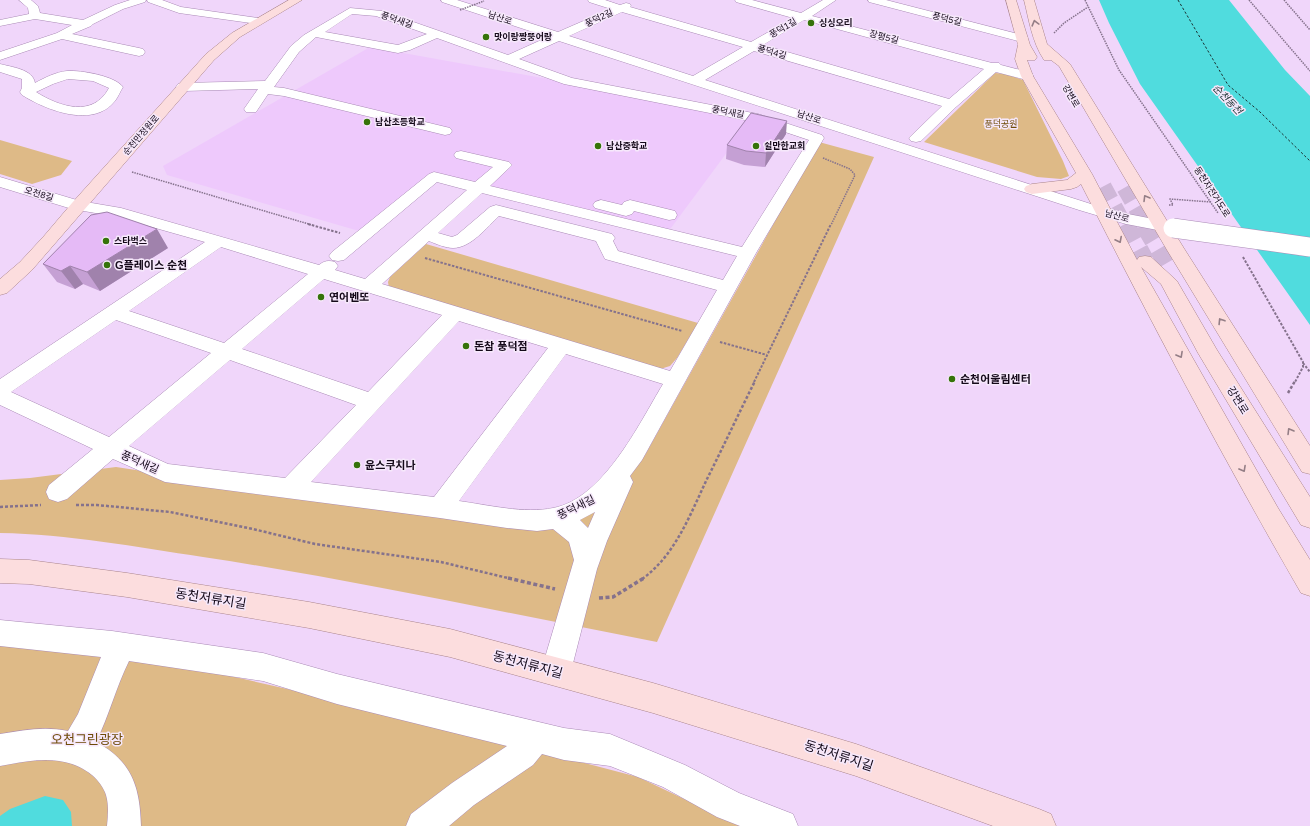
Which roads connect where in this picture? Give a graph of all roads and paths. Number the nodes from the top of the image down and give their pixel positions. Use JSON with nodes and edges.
{"nodes":[{"id":1,"x":24,"y":0,"type":"edge"},
{"id":2,"x":140,"y":0,"type":"edge"},
{"id":3,"x":152,"y":0,"type":"edge"},
{"id":4,"x":297,"y":0,"type":"edge"},
{"id":5,"x":446,"y":0,"type":"edge"},
{"id":6,"x":593,"y":0,"type":"edge"},
{"id":7,"x":640,"y":0,"type":"edge"},
{"id":8,"x":740,"y":0,"type":"edge"},
{"id":9,"x":831,"y":0,"type":"edge"},
{"id":10,"x":873,"y":0,"type":"edge"},
{"id":11,"x":1029,"y":0,"type":"edge"},
{"id":12,"x":1085,"y":0,"type":"edge"},
{"id":13,"x":1249,"y":0,"type":"edge"},
{"id":14,"x":1284,"y":0,"type":"edge"},
{"id":15,"x":484,"y":1,"type":"edge"},
{"id":16,"x":1009,"y":1,"type":"edge"},
{"id":17,"x":1088,"y":7,"type":"junction"},
{"id":18,"x":622,"y":8,"type":"junction"},
{"id":19,"x":460,"y":10,"type":"dead end"},
{"id":20,"x":35,"y":16,"type":"junction"},
{"id":21,"x":803,"y":16,"type":"junction"},
{"id":22,"x":258,"y":21,"type":"junction"},
{"id":23,"x":0,"y":23,"type":"edge"},
{"id":24,"x":87,"y":24,"type":"junction"},
{"id":25,"x":1310,"y":30,"type":"edge"},
{"id":26,"x":314,"y":33,"type":"junction"},
{"id":27,"x":437,"y":34,"type":"junction"},
{"id":28,"x":61,"y":35,"type":"junction"},
{"id":29,"x":559,"y":37,"type":"junction"},
{"id":30,"x":1029,"y":43,"type":"junction"},
{"id":31,"x":752,"y":46,"type":"junction"},
{"id":32,"x":138,"y":52,"type":"dead end"},
{"id":33,"x":0,"y":56,"type":"edge"},
{"id":34,"x":509,"y":59,"type":"junction"},
{"id":35,"x":995,"y":66,"type":"junction"},
{"id":36,"x":0,"y":68,"type":"edge"},
{"id":37,"x":1310,"y":71,"type":"edge"},
{"id":38,"x":1027,"y":76,"type":"junction"},
{"id":39,"x":694,"y":81,"type":"junction"},
{"id":40,"x":183,"y":87,"type":"junction"},
{"id":41,"x":266,"y":87,"type":"junction"},
{"id":42,"x":27,"y":92,"type":"junction"},
{"id":43,"x":624,"y":103,"type":"dead end"},
{"id":44,"x":951,"y":104,"type":"junction"},
{"id":45,"x":251,"y":109,"type":"dead end"},
{"id":46,"x":699,"y":112,"type":"junction"},
{"id":47,"x":737,"y":126,"type":"dead end"},
{"id":48,"x":445,"y":131,"type":"dead end"},
{"id":49,"x":916,"y":138,"type":"dead end"},
{"id":50,"x":808,"y":152,"type":"junction"},
{"id":51,"x":461,"y":155,"type":"dead end"},
{"id":52,"x":112,"y":166,"type":"junction"},
{"id":53,"x":1084,"y":174,"type":"junction"},
{"id":54,"x":0,"y":182,"type":"edge"},
{"id":55,"x":484,"y":183,"type":"junction"},
{"id":56,"x":1104,"y":186,"type":"tunnel mouth"},
{"id":57,"x":1124,"y":188,"type":"tunnel mouth"},
{"id":58,"x":1032,"y":189,"type":"junction"},
{"id":59,"x":1211,"y":202,"type":"junction"},
{"id":60,"x":78,"y":206,"type":"junction"},
{"id":61,"x":1173,"y":206,"type":"dead end"},
{"id":62,"x":1105,"y":213,"type":"junction"},
{"id":63,"x":669,"y":215,"type":"dead end"},
{"id":64,"x":1219,"y":216,"type":"dead end"},
{"id":65,"x":1168,"y":227,"type":"junction"},
{"id":66,"x":425,"y":235,"type":"junction"},
{"id":67,"x":359,"y":239,"type":"junction"},
{"id":68,"x":219,"y":241,"type":"junction"},
{"id":69,"x":1310,"y":248,"type":"edge"},
{"id":70,"x":406,"y":252,"type":"junction"},
{"id":71,"x":747,"y":253,"type":"junction"},
{"id":72,"x":1243,"y":257,"type":"dead end"},
{"id":73,"x":1145,"y":261,"type":"tunnel mouth"},
{"id":74,"x":330,"y":265,"type":"junction"},
{"id":75,"x":369,"y":286,"type":"junction"},
{"id":76,"x":728,"y":287,"type":"junction"},
{"id":77,"x":0,"y":289,"type":"edge"},
{"id":78,"x":114,"y":312,"type":"junction"},
{"id":79,"x":455,"y":313,"type":"junction"},
{"id":80,"x":700,"y":336,"type":"junction"},
{"id":81,"x":561,"y":346,"type":"junction"},
{"id":82,"x":228,"y":351,"type":"junction"},
{"id":83,"x":767,"y":355,"type":"junction"},
{"id":84,"x":1303,"y":362,"type":"junction"},
{"id":85,"x":1310,"y":372,"type":"edge"},
{"id":86,"x":675,"y":380,"type":"junction"},
{"id":87,"x":0,"y":390,"type":"edge"},
{"id":88,"x":0,"y":396,"type":"edge"},
{"id":89,"x":1286,"y":396,"type":"dead end"},
{"id":90,"x":372,"y":402,"type":"junction"},
{"id":91,"x":110,"y":448,"type":"junction"},
{"id":92,"x":634,"y":454,"type":"junction"},
{"id":93,"x":1310,"y":465,"type":"edge"},
{"id":94,"x":290,"y":489,"type":"junction"},
{"id":95,"x":58,"y":501,"type":"junction"},
{"id":96,"x":0,"y":507,"type":"edge"},
{"id":97,"x":440,"y":508,"type":"junction"},
{"id":98,"x":555,"y":518,"type":"junction"},
{"id":99,"x":1310,"y":518,"type":"edge"},
{"id":100,"x":587,"y":560,"type":"junction"},
{"id":101,"x":0,"y":571,"type":"edge"},
{"id":102,"x":1310,"y":584,"type":"edge"},
{"id":103,"x":577,"y":594,"type":"junction"},
{"id":104,"x":0,"y":633,"type":"edge"},
{"id":105,"x":121,"y":647,"type":"junction"},
{"id":106,"x":556,"y":671,"type":"junction"},
{"id":107,"x":536,"y":737,"type":"junction"},
{"id":108,"x":76,"y":749,"type":"junction"},
{"id":109,"x":0,"y":750,"type":"edge"},
{"id":110,"x":124,"y":826,"type":"edge"},
{"id":111,"x":423,"y":826,"type":"edge"},
{"id":112,"x":779,"y":826,"type":"edge"},
{"id":113,"x":1039,"y":826,"type":"edge"}],
"edges":[{"from":1,"to":20,"type":"street"},
{"from":2,"to":24,"type":"street"},
{"from":3,"to":22,"type":"street"},
{"from":4,"to":22,"type":"main road","name":"순천만정원로"},
{"from":5,"to":29,"type":"street","name":"남산로"},
{"from":6,"to":18,"type":"street","name":"풍덕4길"},
{"from":7,"to":18,"type":"street","name":"풍덕2길"},
{"from":8,"to":21,"type":"street","name":"장평5길"},
{"from":9,"to":21,"type":"street","name":"풍덕1길"},
{"from":10,"to":30,"type":"street","name":"풍덕5길"},
{"from":30,"to":11,"type":"main road","name":"강변로","one_way":true},
{"from":12,"to":17,"type":"path","name":"동천자전거도로"},
{"from":13,"to":37,"type":"path"},
{"from":14,"to":25,"type":"path"},
{"from":15,"to":19,"type":"path","bridge":true},
{"from":16,"to":30,"type":"main road","name":"강변로"},
{"from":17,"to":30,"type":"path"},
{"from":17,"to":59,"type":"path","name":"동천자전거도로"},
{"from":18,"to":29,"type":"street","name":"풍덕2길"},
{"from":18,"to":31,"type":"street","name":"풍덕4길"},
{"from":20,"to":23,"type":"street"},
{"from":20,"to":24,"type":"street"},
{"from":21,"to":31,"type":"street","name":"풍덕1길"},
{"from":21,"to":35,"type":"street","name":"장평5길"},
{"from":22,"to":40,"type":"main road","name":"순천만정원로"},
{"from":24,"to":28,"type":"street"},
{"from":26,"to":27,"type":"street","name":"풍덕새길"},
{"from":26,"to":27,"type":"street","name":"풍덕새길"},
{"from":26,"to":41,"type":"street","name":"풍덕새길"},
{"from":27,"to":34,"type":"street","name":"풍덕새길"},
{"from":28,"to":32,"type":"street"},
{"from":28,"to":33,"type":"street"},
{"from":29,"to":34,"type":"street","name":"풍덕2길"},
{"from":29,"to":39,"type":"street","name":"남산로"},
{"from":30,"to":38,"type":"main road"},
{"from":30,"to":56,"type":"main road","name":"강변로"},
{"from":30,"to":57,"type":"main road","name":"강변로"},
{"from":65,"to":30,"type":"main road","one_way":true},
{"from":31,"to":39,"type":"street","name":"풍덕1길"},
{"from":31,"to":44,"type":"street","name":"풍덕4길"},
{"from":34,"to":46,"type":"street","name":"풍덕새길"},
{"from":35,"to":38,"type":"street","name":"장평5길"},
{"from":35,"to":44,"type":"street"},
{"from":36,"to":42,"type":"street"},
{"from":38,"to":53,"type":"main road"},
{"from":39,"to":58,"type":"street","name":"남산로"},
{"from":40,"to":41,"type":"street"},
{"from":40,"to":52,"type":"main road","name":"순천만정원로"},
{"from":41,"to":45,"type":"street","name":"풍덕새길"},
{"from":41,"to":48,"type":"street"},
{"from":42,"to":42,"type":"street"},
{"from":43,"to":46,"type":"street"},
{"from":44,"to":49,"type":"street"},
{"from":46,"to":47,"type":"street"},
{"from":46,"to":50,"type":"street","name":"풍덕새길"},
{"from":50,"to":71,"type":"street","name":"풍덕새길"},
{"from":50,"to":83,"type":"path"},
{"from":51,"to":55,"type":"street"},
{"from":52,"to":60,"type":"main road","name":"순천만정원로"},
{"from":52,"to":67,"type":"path"},
{"from":53,"to":58,"type":"main road"},
{"from":53,"to":62,"type":"main road"},
{"from":54,"to":60,"type":"street","name":"오천8길"},
{"from":55,"to":63,"type":"street"},
{"from":55,"to":66,"type":"street"},
{"from":55,"to":67,"type":"street"},
{"from":55,"to":71,"type":"street"},
{"from":58,"to":62,"type":"street","name":"남산로"},
{"from":59,"to":61,"type":"path"},
{"from":59,"to":64,"type":"path","name":"동천자전거도로"},
{"from":60,"to":68,"type":"street"},
{"from":60,"to":77,"type":"main road","name":"순천만정원로"},
{"from":62,"to":65,"type":"street","name":"남산로"},
{"from":62,"to":102,"type":"main road","one_way":true},
{"from":65,"to":69,"type":"street","name":"남산로","bridge":true},
{"from":93,"to":65,"type":"main road","one_way":true},
{"from":66,"to":70,"type":"street"},
{"from":66,"to":76,"type":"street"},
{"from":67,"to":74,"type":"street"},
{"from":68,"to":74,"type":"street"},
{"from":68,"to":78,"type":"street"},
{"from":70,"to":75,"type":"street"},
{"from":70,"to":80,"type":"path"},
{"from":71,"to":76,"type":"street","name":"풍덕새길"},
{"from":72,"to":84,"type":"path"},
{"from":73,"to":99,"type":"main road","name":"강변로"},
{"from":74,"to":75,"type":"street"},
{"from":74,"to":82,"type":"street"},
{"from":75,"to":79,"type":"street"},
{"from":76,"to":80,"type":"street","name":"풍덕새길"},
{"from":78,"to":82,"type":"street"},
{"from":78,"to":87,"type":"street"},
{"from":79,"to":81,"type":"street"},
{"from":79,"to":90,"type":"street"},
{"from":80,"to":83,"type":"path"},
{"from":80,"to":86,"type":"street","name":"풍덕새길"},
{"from":81,"to":86,"type":"street"},
{"from":81,"to":97,"type":"street"},
{"from":82,"to":90,"type":"street"},
{"from":82,"to":91,"type":"street"},
{"from":83,"to":103,"type":"path"},
{"from":84,"to":85,"type":"path"},
{"from":84,"to":89,"type":"path"},
{"from":86,"to":92,"type":"street","name":"풍덕새길"},
{"from":88,"to":91,"type":"street","name":"풍덕새길"},
{"from":90,"to":94,"type":"street"},
{"from":91,"to":94,"type":"street","name":"풍덕새길"},
{"from":91,"to":95,"type":"street"},
{"from":92,"to":98,"type":"street","name":"풍덕새길"},
{"from":92,"to":100,"type":"street"},
{"from":94,"to":97,"type":"street","name":"풍덕새길"},
{"from":95,"to":96,"type":"path"},
{"from":95,"to":103,"type":"path"},
{"from":97,"to":98,"type":"street","name":"풍덕새길"},
{"from":98,"to":100,"type":"street"},
{"from":100,"to":103,"type":"street"},
{"from":101,"to":106,"type":"main road","name":"동천저류지길"},
{"from":103,"to":106,"type":"street"},
{"from":104,"to":105,"type":"street"},
{"from":105,"to":107,"type":"street"},
{"from":105,"to":108,"type":"street"},
{"from":106,"to":113,"type":"main road","name":"동천저류지길"},
{"from":107,"to":111,"type":"street"},
{"from":107,"to":112,"type":"street"},
{"from":108,"to":109,"type":"street"},
{"from":108,"to":110,"type":"street"}]}
